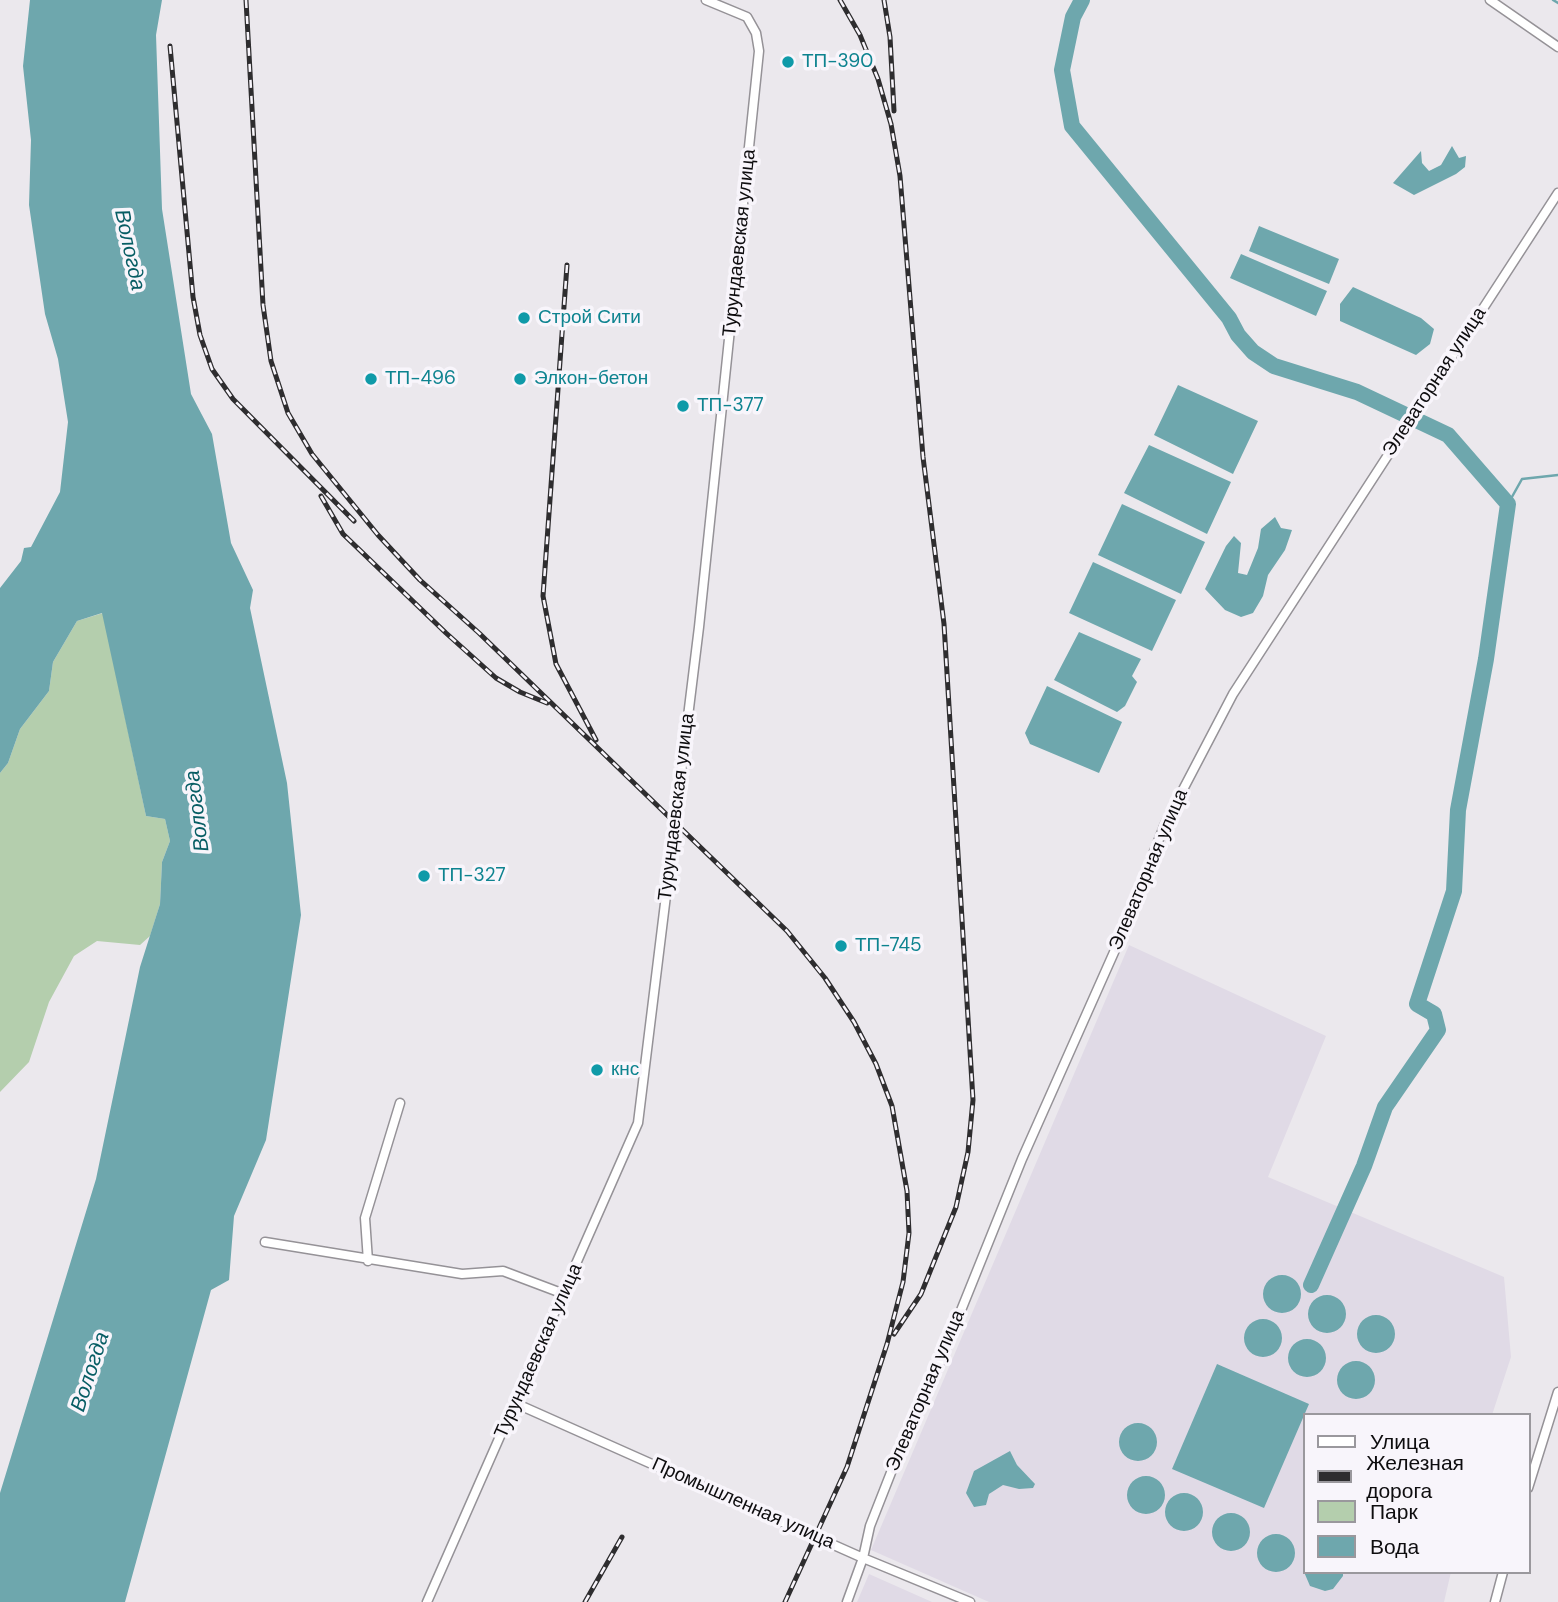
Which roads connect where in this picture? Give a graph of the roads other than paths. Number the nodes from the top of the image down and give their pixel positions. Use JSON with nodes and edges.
{"nodes":[{"id":1,"x":706,"y":0,"type":"edge"},
{"id":2,"x":1490,"y":0,"type":"edge"},
{"id":3,"x":1558,"y":47,"type":"edge"},
{"id":4,"x":1558,"y":193,"type":"edge"},
{"id":5,"x":400,"y":1103,"type":"dead end"},
{"id":6,"x":265,"y":1242,"type":"dead end"},
{"id":7,"x":368,"y":1261,"type":"junction"},
{"id":8,"x":564,"y":1294,"type":"junction"},
{"id":9,"x":1558,"y":1392,"type":"edge"},
{"id":10,"x":517,"y":1404,"type":"junction"},
{"id":11,"x":1530,"y":1482,"type":"edge"},
{"id":12,"x":863,"y":1558,"type":"junction"},
{"id":13,"x":1502,"y":1574,"type":"edge"},
{"id":14,"x":428,"y":1602,"type":"edge"},
{"id":15,"x":847,"y":1602,"type":"edge"},
{"id":16,"x":970,"y":1602,"type":"edge"},
{"id":17,"x":1495,"y":1602,"type":"edge"}],
"edges":[{"from":1,"to":8,"type":"street","name":"Турундаевская улица"},
{"from":2,"to":3,"type":"street"},
{"from":4,"to":12,"type":"street","name":"Элеваторная улица"},
{"from":5,"to":7,"type":"street"},
{"from":6,"to":7,"type":"street"},
{"from":7,"to":8,"type":"street"},
{"from":8,"to":10,"type":"street","name":"Турундаевская улица"},
{"from":9,"to":11,"type":"street"},
{"from":10,"to":12,"type":"street","name":"Промышленная улица"},
{"from":10,"to":14,"type":"street","name":"Турундаевская улица"},
{"from":12,"to":15,"type":"street","name":"Элеваторная улица"},
{"from":12,"to":16,"type":"street","name":"Промышленная улица"},
{"from":13,"to":17,"type":"street"}]}
